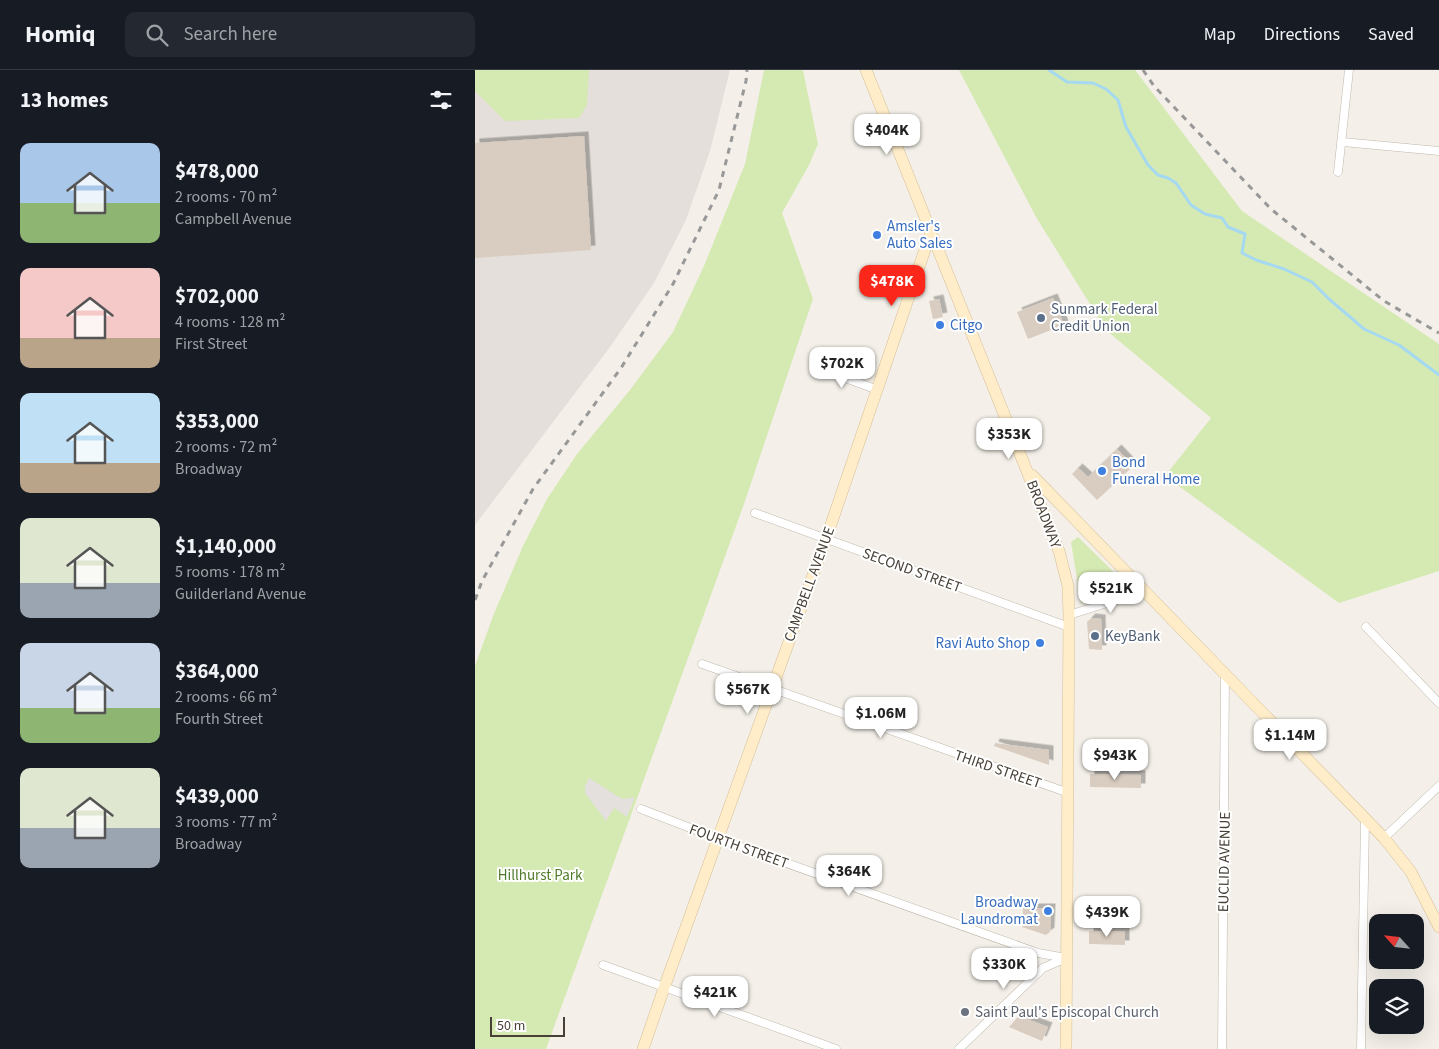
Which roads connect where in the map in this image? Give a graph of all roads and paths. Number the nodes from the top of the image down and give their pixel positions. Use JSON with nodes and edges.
{"nodes":[{"id":1,"x":866,"y":70,"type":"edge"},
{"id":2,"x":1349,"y":70,"type":"edge"},
{"id":3,"x":1343,"y":142,"type":"junction"},
{"id":4,"x":1439,"y":151,"type":"edge"},
{"id":5,"x":1339,"y":172,"type":"dead end"},
{"id":6,"x":931,"y":232,"type":"junction"},
{"id":7,"x":815,"y":367,"type":"dead end"},
{"id":8,"x":878,"y":390,"type":"junction"},
{"id":9,"x":1028,"y":472,"type":"junction"},
{"id":10,"x":755,"y":513,"type":"dead end"},
{"id":11,"x":826,"y":539,"type":"junction"},
{"id":12,"x":1145,"y":591,"type":"junction"},
{"id":13,"x":1069,"y":614,"type":"junction"},
{"id":14,"x":1069,"y":627,"type":"junction"},
{"id":15,"x":1366,"y":627,"type":"dead end"},
{"id":16,"x":701,"y":664,"type":"dead end"},
{"id":17,"x":1225,"y":675,"type":"junction"},
{"id":18,"x":771,"y":689,"type":"junction"},
{"id":19,"x":1439,"y":703,"type":"edge"},
{"id":20,"x":1439,"y":786,"type":"edge"},
{"id":21,"x":1069,"y":793,"type":"junction"},
{"id":22,"x":641,"y":808,"type":"dead end"},
{"id":23,"x":1365,"y":820,"type":"junction"},
{"id":24,"x":1384,"y":838,"type":"junction"},
{"id":25,"x":719,"y":839,"type":"junction"},
{"id":26,"x":1439,"y":927,"type":"edge"},
{"id":27,"x":1066,"y":958,"type":"junction"},
{"id":28,"x":603,"y":965,"type":"dead end"},
{"id":29,"x":664,"y":988,"type":"junction"},
{"id":30,"x":643,"y":1049,"type":"edge"},
{"id":31,"x":835,"y":1049,"type":"edge"},
{"id":32,"x":959,"y":1049,"type":"edge"},
{"id":33,"x":1066,"y":1049,"type":"edge"},
{"id":34,"x":1222,"y":1049,"type":"edge"},
{"id":35,"x":1361,"y":1049,"type":"edge"}],
"edges":[{"from":1,"to":6,"type":"street","name":"BROADWAY"},
{"from":2,"to":3,"type":"street"},
{"from":3,"to":4,"type":"street"},
{"from":3,"to":5,"type":"street"},
{"from":6,"to":8,"type":"street","name":"CAMPBELL AVENUE"},
{"from":6,"to":9,"type":"street","name":"BROADWAY"},
{"from":7,"to":8,"type":"street"},
{"from":8,"to":11,"type":"street","name":"CAMPBELL AVENUE"},
{"from":9,"to":12,"type":"street"},
{"from":9,"to":13,"type":"street","name":"BROADWAY"},
{"from":10,"to":11,"type":"street","name":"SECOND STREET"},
{"from":11,"to":14,"type":"street","name":"SECOND STREET"},
{"from":11,"to":18,"type":"street","name":"CAMPBELL AVENUE"},
{"from":12,"to":13,"type":"street"},
{"from":12,"to":17,"type":"street"},
{"from":13,"to":14,"type":"street","name":"BROADWAY"},
{"from":14,"to":21,"type":"street","name":"BROADWAY"},
{"from":15,"to":19,"type":"street"},
{"from":16,"to":18,"type":"street","name":"THIRD STREET"},
{"from":17,"to":23,"type":"street"},
{"from":17,"to":34,"type":"street","name":"EUCLID AVENUE"},
{"from":18,"to":21,"type":"street","name":"THIRD STREET"},
{"from":18,"to":25,"type":"street","name":"CAMPBELL AVENUE"},
{"from":20,"to":24,"type":"street"},
{"from":21,"to":27,"type":"street","name":"BROADWAY"},
{"from":22,"to":25,"type":"street","name":"FOURTH STREET"},
{"from":23,"to":24,"type":"street"},
{"from":23,"to":35,"type":"street"},
{"from":24,"to":26,"type":"street"},
{"from":25,"to":27,"type":"street","name":"FOURTH STREET"},
{"from":25,"to":29,"type":"street","name":"CAMPBELL AVENUE"},
{"from":27,"to":32,"type":"street"},
{"from":27,"to":33,"type":"street","name":"BROADWAY"},
{"from":28,"to":29,"type":"street"},
{"from":29,"to":30,"type":"street","name":"CAMPBELL AVENUE"},
{"from":29,"to":31,"type":"street"}]}
